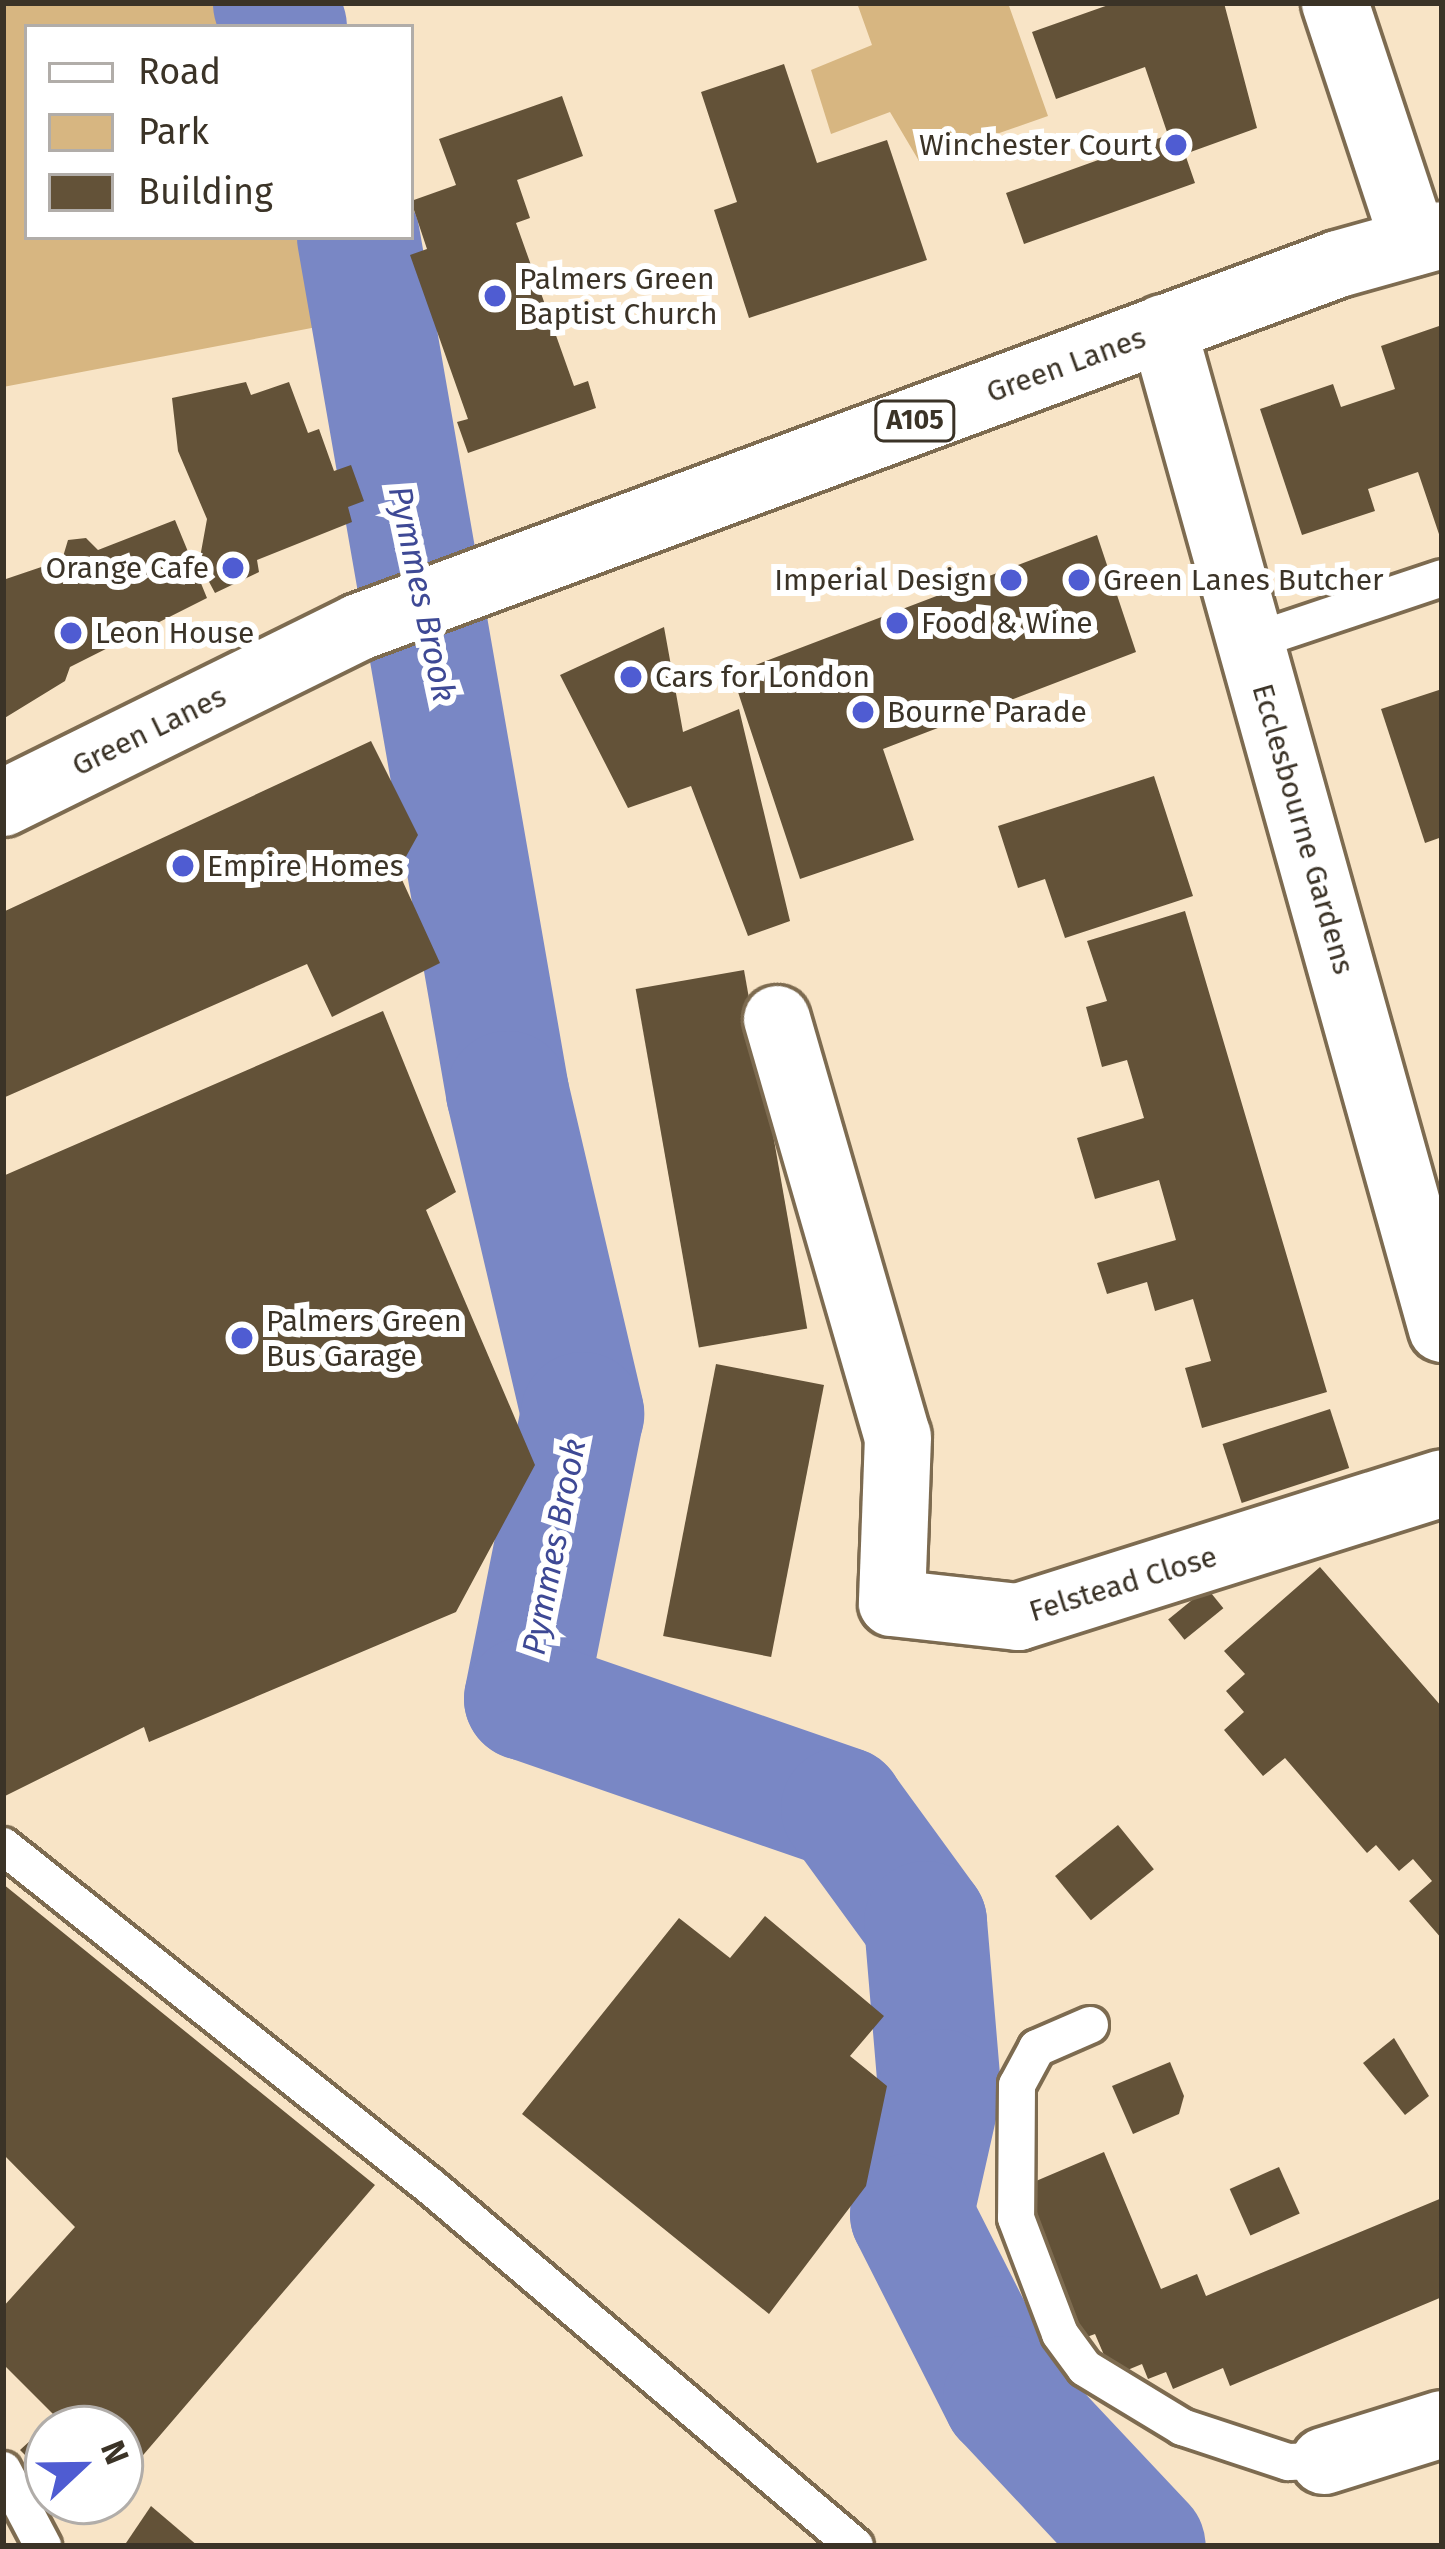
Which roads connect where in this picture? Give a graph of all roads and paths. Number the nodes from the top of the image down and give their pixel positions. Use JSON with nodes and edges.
{"nodes":[{"id":1,"x":1335,"y":3,"type":"edge"},
{"id":2,"x":1428,"y":238,"type":"edge"},
{"id":3,"x":1163,"y":328,"type":"junction"},
{"id":4,"x":1442,"y":578,"type":"edge"},
{"id":5,"x":1251,"y":642,"type":"junction"},
{"id":6,"x":3,"y":803,"type":"edge"},
{"id":7,"x":777,"y":1019,"type":"dead end"},
{"id":8,"x":1442,"y":1329,"type":"edge"},
{"id":9,"x":1442,"y":1483,"type":"edge"},
{"id":10,"x":3,"y":1846,"type":"edge"},
{"id":11,"x":1090,"y":2025,"type":"dead end"},
{"id":12,"x":1442,"y":2425,"type":"edge"},
{"id":13,"x":1324,"y":2461,"type":"joint"},
{"id":14,"x":3,"y":2470,"type":"edge"},
{"id":15,"x":43,"y":2541,"type":"edge"},
{"id":16,"x":856,"y":2546,"type":"edge"}],
"edges":[{"from":1,"to":2,"type":"street"},
{"from":2,"to":3,"type":"street","name":"Green Lanes","number":"A105"},
{"from":3,"to":5,"type":"street","name":"Ecclesbourne Gardens"},
{"from":3,"to":6,"type":"street","name":"Green Lanes","number":"A105"},
{"from":4,"to":5,"type":"lane"},
{"from":5,"to":8,"type":"street","name":"Ecclesbourne Gardens"},
{"from":7,"to":9,"type":"street","name":"Felstead Close"},
{"from":10,"to":16,"type":"lane"},
{"from":11,"to":13,"type":"lane"},
{"from":12,"to":13,"type":"street"},
{"from":14,"to":15,"type":"lane"}]}
